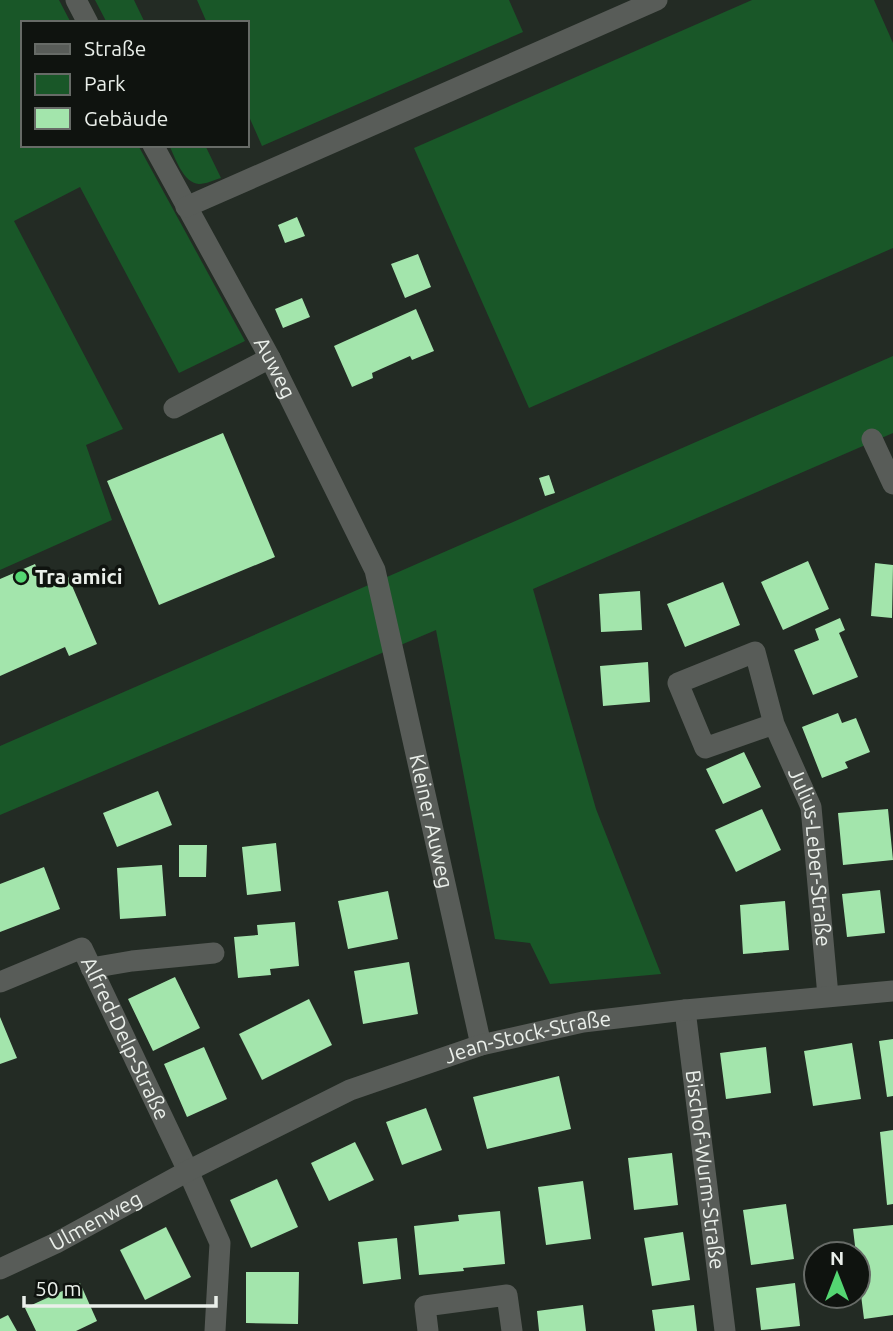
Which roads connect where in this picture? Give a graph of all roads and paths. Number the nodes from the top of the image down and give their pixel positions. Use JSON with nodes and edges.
{"nodes":[{"id":1,"x":76,"y":0,"type":"edge"},
{"id":2,"x":657,"y":0,"type":"edge"},
{"id":3,"x":87,"y":21,"type":"edge"},
{"id":4,"x":154,"y":147,"type":"edge"},
{"id":5,"x":186,"y":207,"type":"junction"},
{"id":6,"x":270,"y":358,"type":"junction"},
{"id":7,"x":174,"y":408,"type":"dead end"},
{"id":8,"x":872,"y":439,"type":"dead end"},
{"id":9,"x":893,"y":484,"type":"edge"},
{"id":10,"x":382,"y":597,"type":"joint"},
{"id":11,"x":774,"y":724,"type":"junction"},
{"id":12,"x":214,"y":953,"type":"dead end"},
{"id":13,"x":91,"y":968,"type":"junction"},
{"id":14,"x":0,"y":982,"type":"edge"},
{"id":15,"x":893,"y":991,"type":"edge"},
{"id":16,"x":828,"y":996,"type":"junction"},
{"id":17,"x":685,"y":1010,"type":"junction"},
{"id":18,"x":481,"y":1045,"type":"junction"},
{"id":19,"x":188,"y":1171,"type":"junction"},
{"id":20,"x":0,"y":1269,"type":"edge"},
{"id":21,"x":215,"y":1331,"type":"edge"},
{"id":22,"x":428,"y":1331,"type":"edge"},
{"id":23,"x":512,"y":1331,"type":"edge"},
{"id":24,"x":725,"y":1331,"type":"edge"}],
"edges":[{"from":1,"to":3,"type":"street"},
{"from":2,"to":5,"type":"street"},
{"from":4,"to":5,"type":"street","name":"Auweg"},
{"from":5,"to":6,"type":"street","name":"Auweg"},
{"from":6,"to":7,"type":"street"},
{"from":6,"to":10,"type":"street","name":"Auweg"},
{"from":8,"to":9,"type":"street"},
{"from":10,"to":18,"type":"street","name":"Kleiner Auweg"},
{"from":11,"to":11,"type":"street","name":"Julius-Leber-Straße"},
{"from":11,"to":16,"type":"street","name":"Julius-Leber-Straße"},
{"from":12,"to":13,"type":"street"},
{"from":13,"to":14,"type":"street","name":"Alfred-Delp-Straße"},
{"from":13,"to":19,"type":"street","name":"Alfred-Delp-Straße"},
{"from":15,"to":16,"type":"street","name":"Jean-Stock-Straße"},
{"from":16,"to":17,"type":"street","name":"Jean-Stock-Straße"},
{"from":17,"to":18,"type":"street","name":"Jean-Stock-Straße"},
{"from":17,"to":24,"type":"street","name":"Bischof-Wurm-Straße"},
{"from":18,"to":19,"type":"street","name":"Jean-Stock-Straße"},
{"from":19,"to":20,"type":"street","name":"Ulmenweg"},
{"from":19,"to":21,"type":"street","name":"Alfred-Delp-Straße"},
{"from":22,"to":23,"type":"street"}]}
